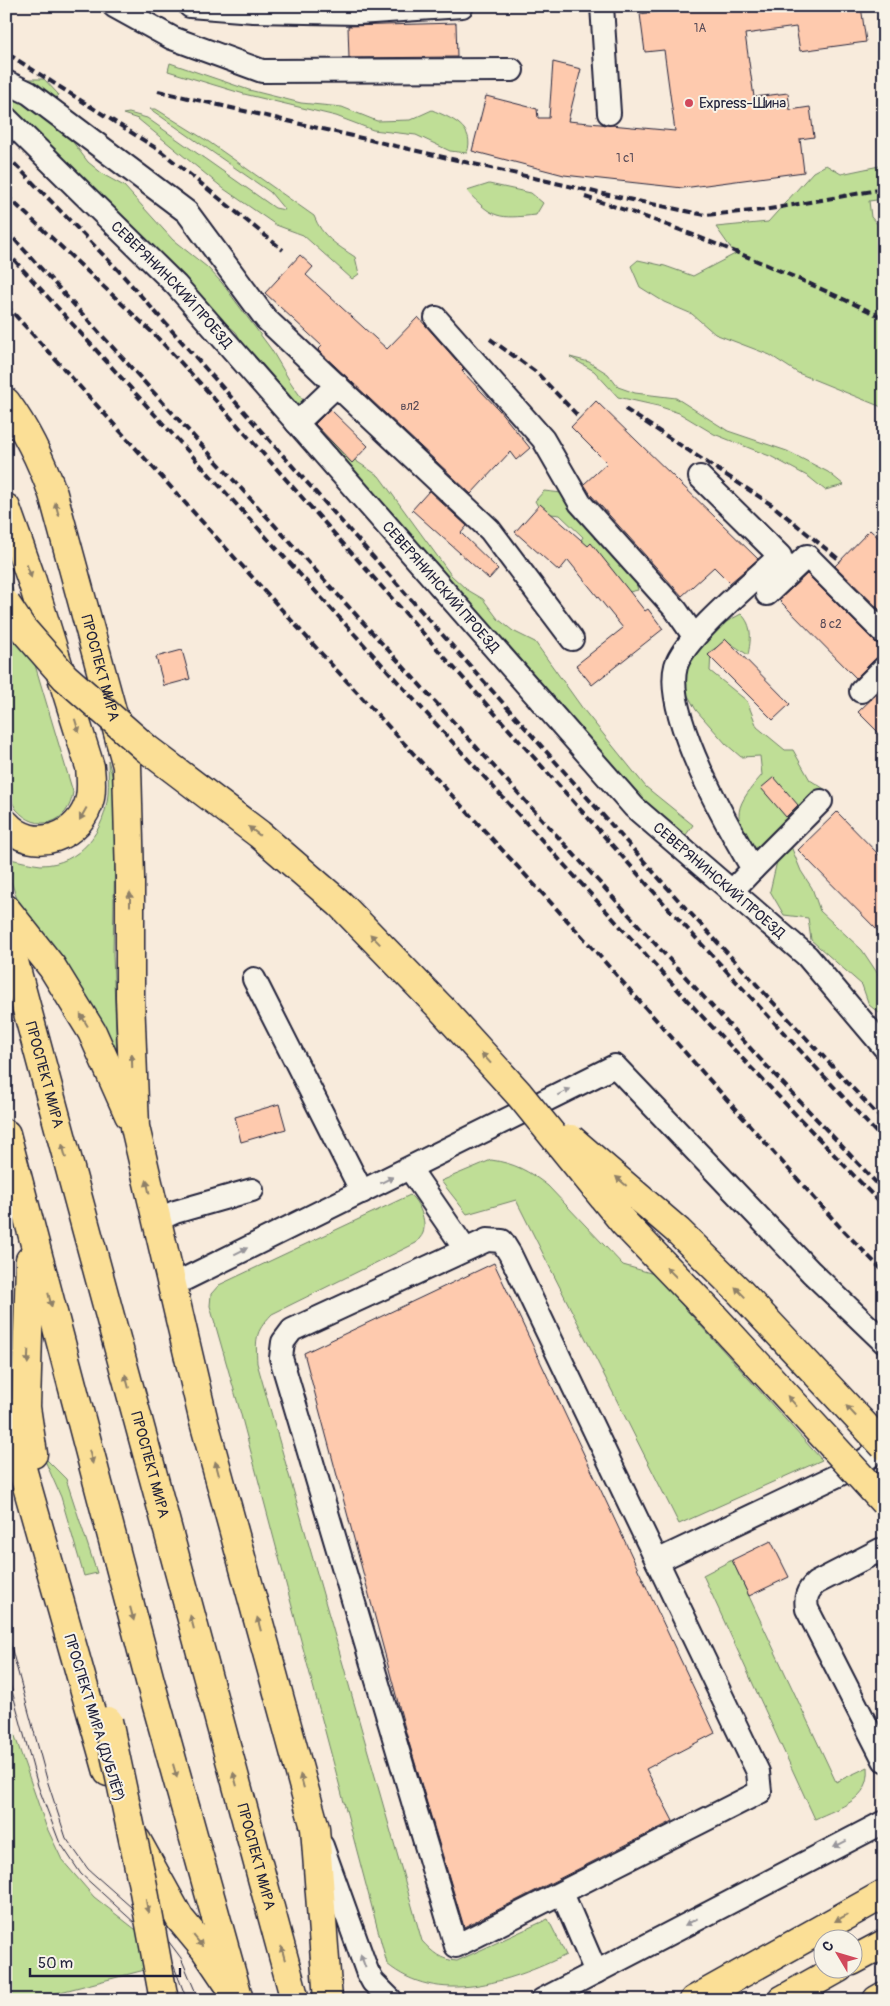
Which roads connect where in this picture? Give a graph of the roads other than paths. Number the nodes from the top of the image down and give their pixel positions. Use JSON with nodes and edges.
{"nodes":[{"id":1,"x":114,"y":6,"type":"edge"},
{"id":2,"x":190,"y":6,"type":"edge"},
{"id":3,"x":462,"y":6,"type":"edge"},
{"id":4,"x":602,"y":6,"type":"edge"},
{"id":5,"x":512,"y":70,"type":"dead end"},
{"id":6,"x":6,"y":82,"type":"edge"},
{"id":7,"x":609,"y":113,"type":"dead end"},
{"id":8,"x":6,"y":118,"type":"edge"},
{"id":9,"x":436,"y":318,"type":"dead end"},
{"id":10,"x":337,"y":385,"type":"junction"},
{"id":11,"x":6,"y":402,"type":"edge"},
{"id":12,"x":297,"y":423,"type":"junction"},
{"id":13,"x":700,"y":477,"type":"dead end"},
{"id":14,"x":6,"y":508,"type":"edge"},
{"id":15,"x":767,"y":594,"type":"dead end"},
{"id":16,"x":6,"y":604,"type":"edge"},
{"id":17,"x":884,"y":633,"type":"edge"},
{"id":18,"x":694,"y":636,"type":"junction"},
{"id":19,"x":572,"y":639,"type":"dead end"},
{"id":20,"x":883,"y":669,"type":"edge"},
{"id":21,"x":861,"y":691,"type":"dead end"},
{"id":22,"x":821,"y":801,"type":"dead end"},
{"id":23,"x":6,"y":824,"type":"edge"},
{"id":24,"x":753,"y":869,"type":"junction"},
{"id":25,"x":731,"y":892,"type":"junction"},
{"id":26,"x":6,"y":909,"type":"edge"},
{"id":27,"x":6,"y":932,"type":"edge"},
{"id":28,"x":254,"y":979,"type":"dead end"},
{"id":29,"x":884,"y":1047,"type":"edge"},
{"id":30,"x":519,"y":1094,"type":"junction"},
{"id":31,"x":135,"y":1127,"type":"junction"},
{"id":32,"x":6,"y":1134,"type":"edge"},
{"id":33,"x":410,"y":1169,"type":"junction"},
{"id":34,"x":252,"y":1190,"type":"dead end"},
{"id":35,"x":362,"y":1192,"type":"junction"},
{"id":36,"x":30,"y":1221,"type":"junction"},
{"id":37,"x":155,"y":1221,"type":"junction"},
{"id":38,"x":465,"y":1249,"type":"junction"},
{"id":39,"x":173,"y":1285,"type":"junction"},
{"id":40,"x":884,"y":1342,"type":"edge"},
{"id":41,"x":6,"y":1394,"type":"edge"},
{"id":42,"x":10,"y":1437,"type":"edge"},
{"id":43,"x":884,"y":1440,"type":"edge"},
{"id":44,"x":884,"y":1446,"type":"edge"},
{"id":45,"x":36,"y":1476,"type":"junction"},
{"id":46,"x":884,"y":1502,"type":"edge"},
{"id":47,"x":883,"y":1551,"type":"edge"},
{"id":48,"x":657,"y":1561,"type":"junction"},
{"id":49,"x":884,"y":1760,"type":"edge"},
{"id":50,"x":884,"y":1822,"type":"edge"},
{"id":51,"x":316,"y":1828,"type":"junction"},
{"id":52,"x":562,"y":1893,"type":"junction"},
{"id":53,"x":884,"y":1894,"type":"edge"},
{"id":54,"x":884,"y":1944,"type":"edge"},
{"id":55,"x":862,"y":1956,"type":"edge"},
{"id":56,"x":596,"y":1972,"type":"junction"},
{"id":57,"x":821,"y":1978,"type":"edge"},
{"id":58,"x":884,"y":1996,"type":"edge"},
{"id":59,"x":164,"y":2000,"type":"edge"},
{"id":60,"x":239,"y":2000,"type":"edge"},
{"id":61,"x":295,"y":2000,"type":"edge"},
{"id":62,"x":328,"y":2000,"type":"edge"},
{"id":63,"x":391,"y":2000,"type":"edge"},
{"id":64,"x":542,"y":2000,"type":"edge"},
{"id":65,"x":694,"y":2000,"type":"edge"},
{"id":66,"x":782,"y":2000,"type":"edge"},
{"id":67,"x":877,"y":2000,"type":"edge"}],
"edges":[{"from":1,"to":5,"type":"street"},
{"from":2,"to":3,"type":"street"},
{"from":4,"to":7,"type":"street"},
{"from":6,"to":10,"type":"street"},
{"from":8,"to":12,"type":"street","name":"СЕВЕРЯНИНСКИЙ ПРОЕЗД"},
{"from":9,"to":18,"type":"street"},
{"from":10,"to":12,"type":"street"},
{"from":10,"to":19,"type":"street"},
{"from":31,"to":11,"type":"main road","name":"ПРОСПЕКТ МИРА","one_way":true},
{"from":12,"to":25,"type":"street","name":"СЕВЕРЯНИНСКИЙ ПРОЕЗД"},
{"from":13,"to":18,"type":"street"},
{"from":14,"to":23,"type":"main road","one_way":true},
{"from":15,"to":17,"type":"street"},
{"from":30,"to":16,"type":"main road","one_way":true,"bridge":true},
{"from":18,"to":24,"type":"street"},
{"from":20,"to":21,"type":"street"},
{"from":22,"to":24,"type":"street"},
{"from":24,"to":25,"type":"street"},
{"from":25,"to":29,"type":"street","name":"СЕВЕРЯНИНСКИЙ ПРОЕЗД"},
{"from":31,"to":26,"type":"main road","name":"ПРОСПЕКТ МИРА","one_way":true},
{"from":61,"to":27,"type":"main road","name":"ПРОСПЕКТ МИРА","one_way":true},
{"from":28,"to":35,"type":"street"},
{"from":44,"to":30,"type":"main road","one_way":true,"bridge":true},
{"from":46,"to":30,"type":"main road","one_way":true,"bridge":true},
{"from":37,"to":31,"type":"main road","name":"ПРОСПЕКТ МИРА","one_way":true},
{"from":32,"to":36,"type":"main road"},
{"from":35,"to":33,"type":"street","one_way":true},
{"from":33,"to":38,"type":"street"},
{"from":33,"to":40,"type":"street","one_way":true},
{"from":34,"to":37,"type":"street"},
{"from":39,"to":35,"type":"street","one_way":true},
{"from":36,"to":45,"type":"main road","one_way":true},
{"from":36,"to":60,"type":"main road","one_way":true},
{"from":37,"to":39,"type":"main road","name":"ПРОСПЕКТ МИРА"},
{"from":38,"to":48,"type":"street"},
{"from":38,"to":52,"type":"street"},
{"from":51,"to":39,"type":"main road","name":"ПРОСПЕКТ МИРА","one_way":true},
{"from":41,"to":45,"type":"main road"},
{"from":42,"to":60,"type":"main road","name":"ПРОСПЕКТ МИРА (ДУБЛЁР)","one_way":true},
{"from":43,"to":48,"type":"street"},
{"from":45,"to":59,"type":"main road","one_way":true,"bridge":true},
{"from":47,"to":49,"type":"street"},
{"from":48,"to":52,"type":"street"},
{"from":50,"to":56,"type":"street","one_way":true},
{"from":51,"to":62,"type":"main road","name":"ПРОСПЕКТ МИРА"},
{"from":63,"to":51,"type":"street","one_way":true},
{"from":52,"to":56,"type":"street"},
{"from":53,"to":65,"type":"main road","one_way":true},
{"from":54,"to":55,"type":"main road"},
{"from":56,"to":64,"type":"street"},
{"from":57,"to":66,"type":"main road"},
{"from":58,"to":67,"type":"main road"}]}
